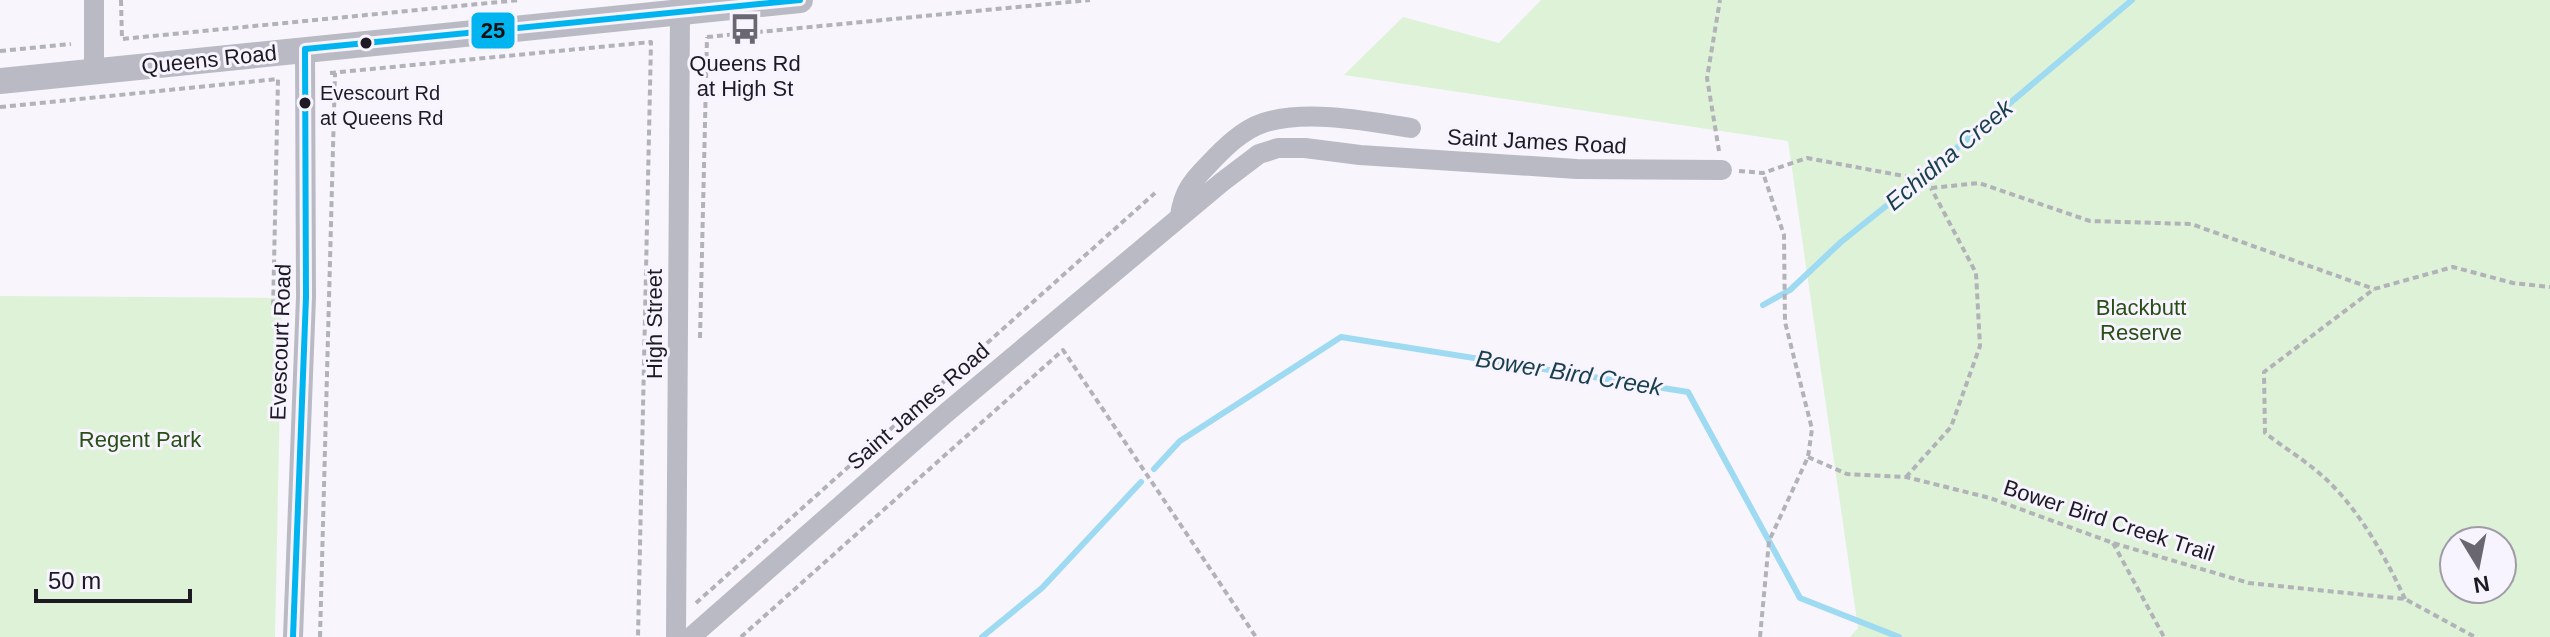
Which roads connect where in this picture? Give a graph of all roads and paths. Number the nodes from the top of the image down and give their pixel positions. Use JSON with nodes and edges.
{"nodes":[{"id":1,"x":94,"y":0,"type":"edge"},
{"id":2,"x":121,"y":0,"type":"edge"},
{"id":3,"x":519,"y":0,"type":"edge"},
{"id":4,"x":800,"y":0,"type":"edge"},
{"id":5,"x":1090,"y":0,"type":"edge"},
{"id":6,"x":1720,"y":0,"type":"edge"},
{"id":7,"x":680,"y":12,"type":"junction"},
{"id":8,"x":701,"y":36,"type":"dead end"},
{"id":9,"x":707,"y":37,"type":"junction"},
{"id":10,"x":660,"y":41,"type":"dead end"},
{"id":11,"x":651,"y":42,"type":"junction"},
{"id":12,"x":71,"y":44,"type":"dead end"},
{"id":13,"x":305,"y":49,"type":"junction"},
{"id":14,"x":0,"y":51,"type":"edge"},
{"id":15,"x":94,"y":70,"type":"junction"},
{"id":16,"x":0,"y":81,"type":"edge"},
{"id":17,"x":0,"y":107,"type":"edge"},
{"id":18,"x":1411,"y":128,"type":"dead end"},
{"id":19,"x":1722,"y":170,"type":"junction"},
{"id":20,"x":1763,"y":173,"type":"junction"},
{"id":21,"x":1931,"y":188,"type":"junction"},
{"id":22,"x":1155,"y":193,"type":"dead end"},
{"id":23,"x":1180,"y":216,"type":"junction"},
{"id":24,"x":2550,"y":287,"type":"edge"},
{"id":25,"x":2374,"y":289,"type":"junction"},
{"id":26,"x":273,"y":312,"type":"dead end"},
{"id":27,"x":700,"y":349,"type":"dead end"},
{"id":28,"x":1808,"y":457,"type":"junction"},
{"id":29,"x":1906,"y":477,"type":"junction"},
{"id":30,"x":2113,"y":543,"type":"junction"},
{"id":31,"x":694,"y":590,"type":"dead end"},
{"id":32,"x":2405,"y":599,"type":"junction"},
{"id":33,"x":293,"y":637,"type":"edge"},
{"id":34,"x":320,"y":637,"type":"edge"},
{"id":35,"x":638,"y":637,"type":"edge"},
{"id":36,"x":676,"y":637,"type":"edge"},
{"id":37,"x":691,"y":637,"type":"edge"},
{"id":38,"x":741,"y":637,"type":"edge"},
{"id":39,"x":1256,"y":637,"type":"edge"},
{"id":40,"x":1760,"y":637,"type":"edge"},
{"id":41,"x":2164,"y":637,"type":"edge"},
{"id":42,"x":2475,"y":637,"type":"edge"}],
"edges":[{"from":1,"to":15,"type":"street"},
{"from":2,"to":3,"type":"path"},
{"from":4,"to":7,"type":"street","name":"Queens Road"},
{"from":5,"to":9,"type":"path"},
{"from":6,"to":19,"type":"path"},
{"from":7,"to":13,"type":"street","name":"Queens Road"},
{"from":7,"to":36,"type":"street","name":"High Street"},
{"from":8,"to":9,"type":"path"},
{"from":9,"to":27,"type":"path"},
{"from":10,"to":11,"type":"path"},
{"from":11,"to":34,"type":"path"},
{"from":11,"to":35,"type":"path"},
{"from":12,"to":14,"type":"path"},
{"from":13,"to":15,"type":"street","name":"Queens Road"},
{"from":13,"to":33,"type":"street","name":"Evescourt Road"},
{"from":15,"to":16,"type":"street","name":"Queens Road"},
{"from":17,"to":26,"type":"path"},
{"from":18,"to":23,"type":"street","name":"Saint James Road"},
{"from":19,"to":20,"type":"path"},
{"from":19,"to":23,"type":"street","name":"Saint James Road"},
{"from":20,"to":21,"type":"path"},
{"from":20,"to":28,"type":"path"},
{"from":21,"to":25,"type":"path"},
{"from":21,"to":29,"type":"path"},
{"from":22,"to":31,"type":"path"},
{"from":23,"to":37,"type":"street","name":"Saint James Road"},
{"from":24,"to":25,"type":"path"},
{"from":25,"to":32,"type":"path"},
{"from":28,"to":29,"type":"path","name":"Bower Bird Creek Trail"},
{"from":28,"to":40,"type":"path"},
{"from":29,"to":30,"type":"path","name":"Bower Bird Creek Trail"},
{"from":30,"to":32,"type":"path","name":"Bower Bird Creek Trail"},
{"from":30,"to":41,"type":"path"},
{"from":32,"to":42,"type":"path","name":"Bower Bird Creek Trail"},
{"from":38,"to":39,"type":"path"}]}
